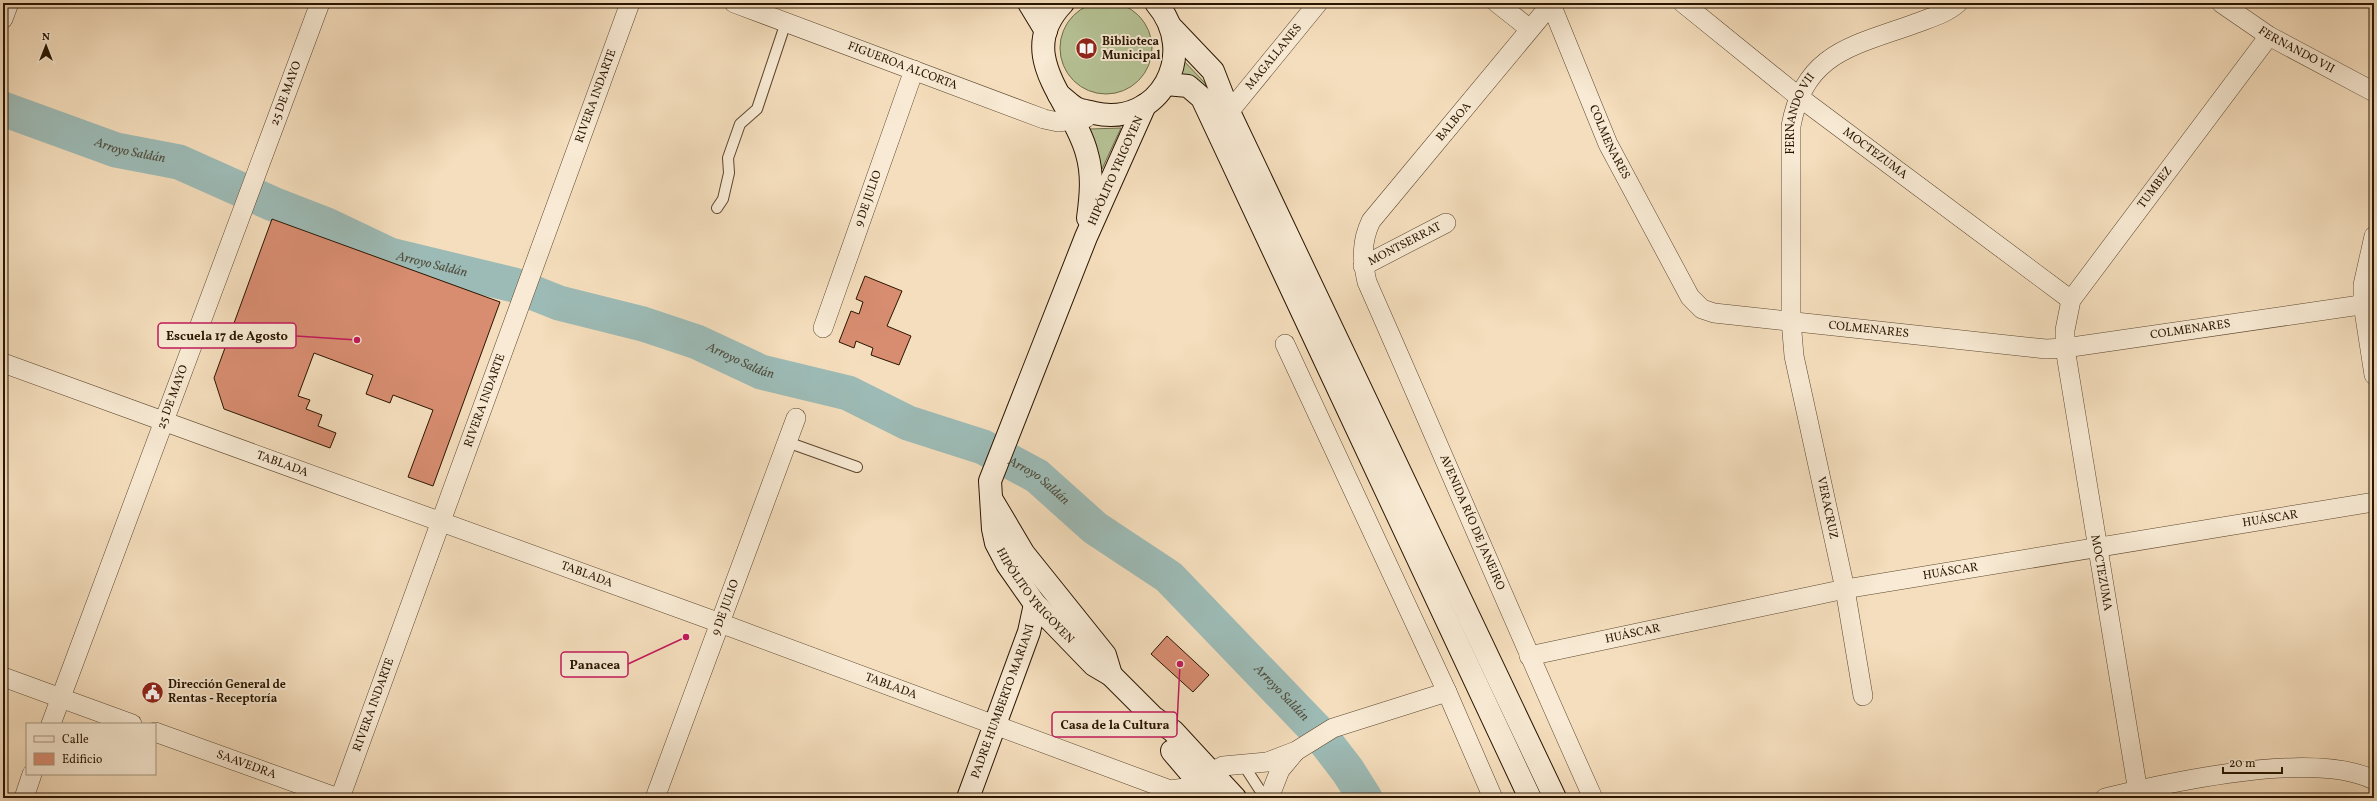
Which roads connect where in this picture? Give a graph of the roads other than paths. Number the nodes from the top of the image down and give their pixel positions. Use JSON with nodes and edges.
{"nodes":[{"id":1,"x":9,"y":3,"type":"edge"},
{"id":2,"x":320,"y":3,"type":"edge"},
{"id":3,"x":630,"y":3,"type":"edge"},
{"id":4,"x":734,"y":3,"type":"edge"},
{"id":5,"x":1029,"y":3,"type":"edge"},
{"id":6,"x":1063,"y":3,"type":"edge"},
{"id":7,"x":1318,"y":3,"type":"edge"},
{"id":8,"x":1497,"y":3,"type":"edge"},
{"id":9,"x":1551,"y":3,"type":"edge"},
{"id":10,"x":1683,"y":3,"type":"edge"},
{"id":11,"x":1958,"y":3,"type":"edge"},
{"id":12,"x":2221,"y":3,"type":"edge"},
{"id":13,"x":1166,"y":12,"type":"edge"},
{"id":14,"x":3,"y":19,"type":"edge"},
{"id":15,"x":786,"y":22,"type":"junction"},
{"id":16,"x":1530,"y":29,"type":"junction"},
{"id":17,"x":1046,"y":31,"type":"junction"},
{"id":18,"x":2269,"y":36,"type":"junction"},
{"id":19,"x":914,"y":70,"type":"junction"},
{"id":20,"x":1166,"y":84,"type":"junction"},
{"id":21,"x":2374,"y":92,"type":"edge"},
{"id":22,"x":1057,"y":93,"type":"junction"},
{"id":23,"x":1799,"y":97,"type":"junction"},
{"id":24,"x":1145,"y":105,"type":"junction"},
{"id":25,"x":1229,"y":112,"type":"junction"},
{"id":26,"x":1103,"y":115,"type":"junction"},
{"id":27,"x":1072,"y":120,"type":"junction"},
{"id":28,"x":717,"y":208,"type":"dead end"},
{"id":29,"x":1446,"y":223,"type":"dead end"},
{"id":30,"x":2374,"y":236,"type":"edge"},
{"id":31,"x":1086,"y":237,"type":"junction"},
{"id":32,"x":1363,"y":244,"type":"joint"},
{"id":33,"x":1364,"y":266,"type":"junction"},
{"id":34,"x":2071,"y":300,"type":"junction"},
{"id":35,"x":2369,"y":303,"type":"edge"},
{"id":36,"x":1791,"y":320,"type":"junction"},
{"id":37,"x":823,"y":328,"type":"dead end"},
{"id":38,"x":1285,"y":344,"type":"dead end"},
{"id":39,"x":2065,"y":348,"type":"junction"},
{"id":40,"x":3,"y":362,"type":"edge"},
{"id":41,"x":2374,"y":375,"type":"edge"},
{"id":42,"x":796,"y":418,"type":"dead end"},
{"id":43,"x":163,"y":420,"type":"junction"},
{"id":44,"x":787,"y":442,"type":"junction"},
{"id":45,"x":857,"y":467,"type":"dead end"},
{"id":46,"x":990,"y":489,"type":"junction"},
{"id":47,"x":2374,"y":502,"type":"edge"},
{"id":48,"x":442,"y":523,"type":"junction"},
{"id":49,"x":2096,"y":549,"type":"junction"},
{"id":50,"x":1845,"y":589,"type":"junction"},
{"id":51,"x":1035,"y":604,"type":"junction"},
{"id":52,"x":720,"y":623,"type":"junction"},
{"id":53,"x":1529,"y":656,"type":"junction"},
{"id":54,"x":1111,"y":675,"type":"junction"},
{"id":55,"x":3,"y":677,"type":"edge"},
{"id":56,"x":1446,"y":692,"type":"junction"},
{"id":57,"x":1863,"y":696,"type":"dead end"},
{"id":58,"x":60,"y":698,"type":"junction"},
{"id":59,"x":51,"y":723,"type":"edge"},
{"id":60,"x":129,"y":723,"type":"edge"},
{"id":61,"x":995,"y":726,"type":"junction"},
{"id":62,"x":156,"y":732,"type":"edge"},
{"id":63,"x":1296,"y":751,"type":"junction"},
{"id":64,"x":1243,"y":764,"type":"junction"},
{"id":65,"x":32,"y":775,"type":"edge"},
{"id":66,"x":1204,"y":775,"type":"junction"},
{"id":67,"x":2370,"y":776,"type":"edge"},
{"id":68,"x":2138,"y":794,"type":"edge"},
{"id":69,"x":24,"y":798,"type":"edge"},
{"id":70,"x":339,"y":798,"type":"edge"},
{"id":71,"x":655,"y":798,"type":"edge"},
{"id":72,"x":968,"y":798,"type":"edge"},
{"id":73,"x":1212,"y":798,"type":"edge"},
{"id":74,"x":1235,"y":798,"type":"edge"},
{"id":75,"x":1265,"y":798,"type":"edge"},
{"id":76,"x":1269,"y":798,"type":"edge"},
{"id":77,"x":1493,"y":798,"type":"edge"},
{"id":78,"x":1530,"y":798,"type":"edge"},
{"id":79,"x":1555,"y":798,"type":"edge"},
{"id":80,"x":1593,"y":798,"type":"edge"},
{"id":81,"x":2105,"y":798,"type":"edge"}],
"edges":[{"from":1,"to":14,"type":"street"},
{"from":2,"to":43,"type":"street","name":"25 DE MAYO"},
{"from":3,"to":48,"type":"street","name":"RIVERA INDARTE"},
{"from":4,"to":15,"type":"street","name":"FIGUEROA ALCORTA"},
{"from":5,"to":17,"type":"main road"},
{"from":6,"to":17,"type":"main road","name":"HIPÓLITO YRIGOYEN"},
{"from":7,"to":25,"type":"street","name":"MAGALLANES"},
{"from":8,"to":16,"type":"street"},
{"from":9,"to":16,"type":"street","name":"BALBOA"},
{"from":9,"to":36,"type":"street","name":"COLMENARES"},
{"from":10,"to":23,"type":"street","name":"MOCTEZUMA"},
{"from":11,"to":23,"type":"street","name":"FERNANDO VII"},
{"from":12,"to":18,"type":"street","name":"FERNANDO VII"},
{"from":13,"to":20,"type":"main road"},
{"from":13,"to":25,"type":"main road"},
{"from":15,"to":19,"type":"street","name":"FIGUEROA ALCORTA"},
{"from":15,"to":28,"type":"lane"},
{"from":16,"to":32,"type":"street","name":"BALBOA"},
{"from":17,"to":22,"type":"main road","name":"HIPÓLITO YRIGOYEN"},
{"from":18,"to":21,"type":"street","name":"FERNANDO VII"},
{"from":18,"to":34,"type":"street","name":"TUMBEZ"},
{"from":19,"to":27,"type":"street","name":"FIGUEROA ALCORTA"},
{"from":19,"to":37,"type":"street","name":"9 DE JULIO"},
{"from":20,"to":24,"type":"main road"},
{"from":20,"to":78,"type":"main road"},
{"from":22,"to":26,"type":"main road"},
{"from":22,"to":27,"type":"main road","name":"HIPÓLITO YRIGOYEN"},
{"from":23,"to":34,"type":"street","name":"MOCTEZUMA"},
{"from":23,"to":36,"type":"street","name":"FERNANDO VII"},
{"from":24,"to":26,"type":"main road"},
{"from":24,"to":31,"type":"main road","name":"HIPÓLITO YRIGOYEN"},
{"from":25,"to":79,"type":"main road"},
{"from":26,"to":27,"type":"street","name":"FIGUEROA ALCORTA"},
{"from":27,"to":31,"type":"main road","name":"HIPÓLITO YRIGOYEN"},
{"from":29,"to":33,"type":"street","name":"MONTSERRAT"},
{"from":30,"to":35,"type":"street"},
{"from":31,"to":46,"type":"main road","name":"HIPÓLITO YRIGOYEN"},
{"from":32,"to":33,"type":"street","name":"AVENIDA RÍO DE JANEIRO"},
{"from":33,"to":53,"type":"street","name":"AVENIDA RÍO DE JANEIRO"},
{"from":34,"to":39,"type":"street","name":"TUMBEZ"},
{"from":35,"to":39,"type":"street","name":"COLMENARES"},
{"from":35,"to":41,"type":"street"},
{"from":36,"to":39,"type":"street","name":"COLMENARES"},
{"from":36,"to":50,"type":"street","name":"VERACRUZ"},
{"from":38,"to":56,"type":"street"},
{"from":39,"to":49,"type":"street","name":"MOCTEZUMA"},
{"from":40,"to":43,"type":"street","name":"TABLADA"},
{"from":42,"to":44,"type":"street","name":"9 DE JULIO"},
{"from":43,"to":48,"type":"street","name":"TABLADA"},
{"from":43,"to":58,"type":"street","name":"25 DE MAYO"},
{"from":44,"to":45,"type":"lane"},
{"from":44,"to":52,"type":"street","name":"9 DE JULIO"},
{"from":46,"to":51,"type":"main road","name":"HIPÓLITO YRIGOYEN"},
{"from":46,"to":54,"type":"main road","name":"HIPÓLITO YRIGOYEN"},
{"from":47,"to":49,"type":"street","name":"HUÁSCAR"},
{"from":48,"to":52,"type":"street","name":"TABLADA"},
{"from":48,"to":70,"type":"street","name":"RIVERA INDARTE"},
{"from":49,"to":50,"type":"street","name":"HUÁSCAR"},
{"from":49,"to":68,"type":"street","name":"MOCTEZUMA"},
{"from":50,"to":53,"type":"street","name":"HUÁSCAR"},
{"from":50,"to":57,"type":"street","name":"VERACRUZ"},
{"from":51,"to":54,"type":"main road","name":"HIPÓLITO YRIGOYEN"},
{"from":51,"to":61,"type":"main road","name":"PADRE HUMBERTO MARIANI"},
{"from":52,"to":61,"type":"street","name":"TABLADA"},
{"from":52,"to":71,"type":"street","name":"9 DE JULIO"},
{"from":53,"to":80,"type":"street","name":"AVENIDA RÍO DE JANEIRO"},
{"from":54,"to":66,"type":"main road","name":"HIPÓLITO YRIGOYEN"},
{"from":55,"to":58,"type":"street"},
{"from":56,"to":63,"type":"street"},
{"from":56,"to":77,"type":"street"},
{"from":58,"to":59,"type":"street","name":"25 DE MAYO"},
{"from":58,"to":60,"type":"street"},
{"from":61,"to":66,"type":"street","name":"TABLADA"},
{"from":61,"to":72,"type":"main road","name":"PADRE HUMBERTO MARIANI"},
{"from":62,"to":70,"type":"street","name":"SAAVEDRA"},
{"from":63,"to":64,"type":"street"},
{"from":63,"to":76,"type":"street"},
{"from":64,"to":66,"type":"street"},
{"from":64,"to":75,"type":"lane"},
{"from":65,"to":69,"type":"street"},
{"from":66,"to":73,"type":"main road"},
{"from":66,"to":74,"type":"main road"},
{"from":67,"to":68,"type":"street"},
{"from":68,"to":81,"type":"street"}]}
